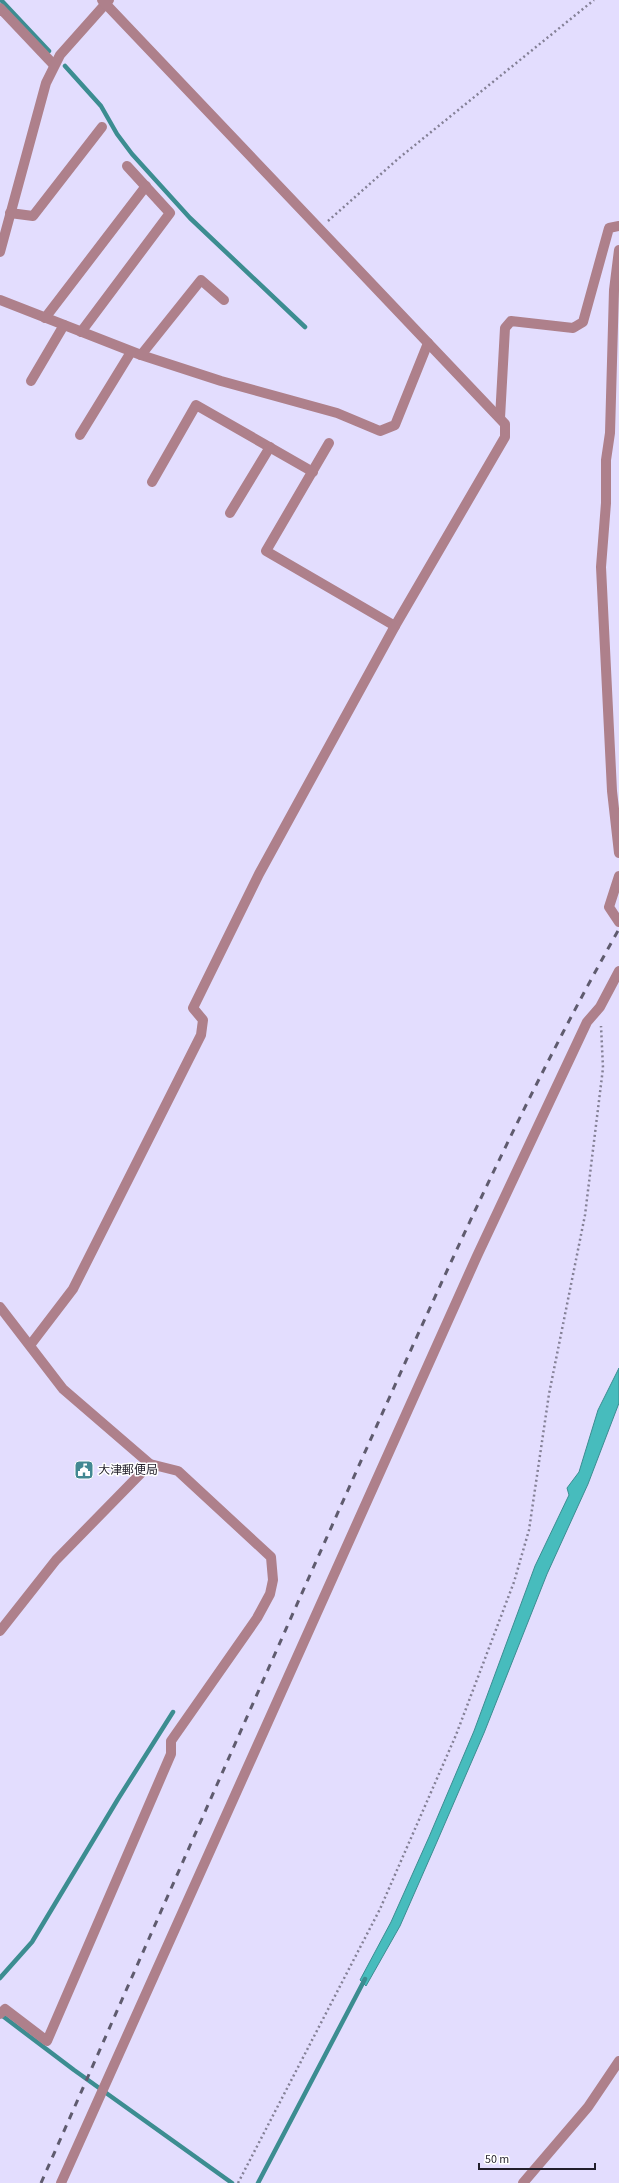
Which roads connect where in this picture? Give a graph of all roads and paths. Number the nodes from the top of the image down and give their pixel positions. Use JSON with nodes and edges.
{"nodes":[{"id":1,"x":594,"y":0,"type":"edge"},
{"id":2,"x":105,"y":1,"type":"edge"},
{"id":3,"x":0,"y":8,"type":"edge"},
{"id":4,"x":54,"y":65,"type":"junction"},
{"id":5,"x":102,"y":127,"type":"dead end"},
{"id":6,"x":127,"y":166,"type":"dead end"},
{"id":7,"x":146,"y":186,"type":"junction"},
{"id":8,"x":10,"y":213,"type":"junction"},
{"id":9,"x":619,"y":226,"type":"edge"},
{"id":10,"x":320,"y":228,"type":"junction"},
{"id":11,"x":619,"y":250,"type":"edge"},
{"id":12,"x":0,"y":252,"type":"edge"},
{"id":13,"x":0,"y":300,"type":"edge"},
{"id":14,"x":224,"y":300,"type":"dead end"},
{"id":15,"x":45,"y":318,"type":"junction"},
{"id":16,"x":64,"y":325,"type":"junction"},
{"id":17,"x":81,"y":332,"type":"junction"},
{"id":18,"x":428,"y":343,"type":"junction"},
{"id":19,"x":131,"y":352,"type":"junction"},
{"id":20,"x":141,"y":355,"type":"junction"},
{"id":21,"x":31,"y":381,"type":"dead end"},
{"id":22,"x":500,"y":418,"type":"junction"},
{"id":23,"x":614,"y":434,"type":"edge"},
{"id":24,"x":80,"y":435,"type":"dead end"},
{"id":25,"x":329,"y":443,"type":"dead end"},
{"id":26,"x":270,"y":447,"type":"junction"},
{"id":27,"x":313,"y":472,"type":"junction"},
{"id":28,"x":152,"y":482,"type":"dead end"},
{"id":29,"x":230,"y":513,"type":"dead end"},
{"id":30,"x":395,"y":626,"type":"junction"},
{"id":31,"x":619,"y":853,"type":"edge"},
{"id":32,"x":619,"y":876,"type":"edge"},
{"id":33,"x":619,"y":922,"type":"edge"},
{"id":34,"x":619,"y":972,"type":"edge"},
{"id":35,"x":600,"y":1007,"type":"junction"},
{"id":36,"x":0,"y":1306,"type":"edge"},
{"id":37,"x":31,"y":1344,"type":"junction"},
{"id":38,"x":150,"y":1464,"type":"junction"},
{"id":39,"x":0,"y":1631,"type":"edge"},
{"id":40,"x":0,"y":2014,"type":"edge"},
{"id":41,"x":619,"y":2061,"type":"edge"},
{"id":42,"x":61,"y":2183,"type":"edge"},
{"id":43,"x":238,"y":2183,"type":"edge"},
{"id":44,"x":523,"y":2183,"type":"edge"}],
"edges":[{"from":1,"to":10,"type":"path"},
{"from":2,"to":4,"type":"street"},
{"from":2,"to":10,"type":"street"},
{"from":3,"to":4,"type":"street"},
{"from":4,"to":8,"type":"street"},
{"from":5,"to":8,"type":"street"},
{"from":6,"to":7,"type":"street"},
{"from":7,"to":15,"type":"street"},
{"from":7,"to":17,"type":"street"},
{"from":8,"to":12,"type":"street"},
{"from":9,"to":22,"type":"street"},
{"from":10,"to":18,"type":"street"},
{"from":11,"to":23,"type":"street"},
{"from":13,"to":15,"type":"street"},
{"from":14,"to":20,"type":"street"},
{"from":15,"to":16,"type":"street"},
{"from":16,"to":17,"type":"street"},
{"from":16,"to":21,"type":"street"},
{"from":17,"to":19,"type":"street"},
{"from":18,"to":20,"type":"street"},
{"from":18,"to":22,"type":"street"},
{"from":19,"to":20,"type":"street"},
{"from":19,"to":24,"type":"street"},
{"from":22,"to":30,"type":"street"},
{"from":23,"to":31,"type":"street"},
{"from":25,"to":27,"type":"street"},
{"from":26,"to":27,"type":"street"},
{"from":26,"to":28,"type":"street"},
{"from":26,"to":29,"type":"street"},
{"from":27,"to":30,"type":"street"},
{"from":30,"to":37,"type":"street"},
{"from":32,"to":33,"type":"street"},
{"from":34,"to":35,"type":"street"},
{"from":35,"to":42,"type":"street"},
{"from":35,"to":43,"type":"path"},
{"from":36,"to":37,"type":"street"},
{"from":37,"to":38,"type":"street"},
{"from":38,"to":39,"type":"street"},
{"from":38,"to":40,"type":"street"},
{"from":41,"to":44,"type":"street"}]}
